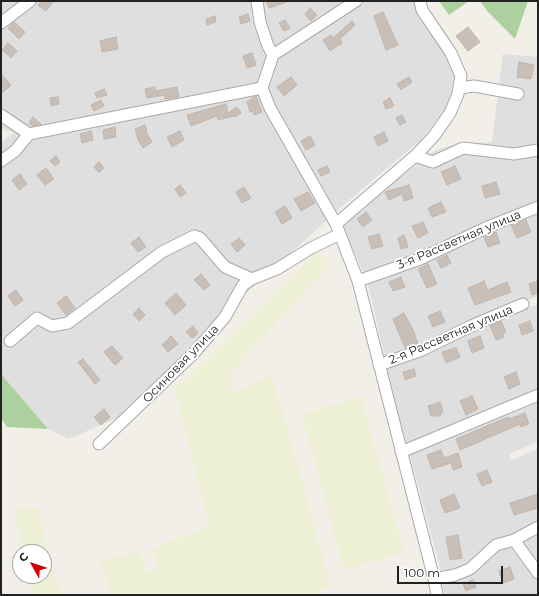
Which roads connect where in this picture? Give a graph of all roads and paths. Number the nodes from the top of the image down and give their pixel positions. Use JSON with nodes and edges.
{"nodes":[{"id":1,"x":30,"y":1,"type":"edge"},
{"id":2,"x":257,"y":1,"type":"edge"},
{"id":3,"x":356,"y":1,"type":"edge"},
{"id":4,"x":420,"y":1,"type":"edge"},
{"id":5,"x":1,"y":23,"type":"edge"},
{"id":6,"x":273,"y":55,"type":"junction"},
{"id":7,"x":262,"y":88,"type":"junction"},
{"id":8,"x":460,"y":88,"type":"junction"},
{"id":9,"x":518,"y":94,"type":"dead end"},
{"id":10,"x":1,"y":115,"type":"edge"},
{"id":11,"x":29,"y":134,"type":"junction"},
{"id":12,"x":538,"y":150,"type":"edge"},
{"id":13,"x":415,"y":156,"type":"junction"},
{"id":14,"x":1,"y":161,"type":"edge"},
{"id":15,"x":538,"y":207,"type":"edge"},
{"id":16,"x":338,"y":229,"type":"junction"},
{"id":17,"x":252,"y":279,"type":"junction"},
{"id":18,"x":358,"y":281,"type":"junction"},
{"id":19,"x":523,"y":304,"type":"dead end"},
{"id":20,"x":10,"y":341,"type":"dead end"},
{"id":21,"x":379,"y":365,"type":"junction"},
{"id":22,"x":538,"y":395,"type":"edge"},
{"id":23,"x":99,"y":444,"type":"dead end"},
{"id":24,"x":401,"y":452,"type":"junction"},
{"id":25,"x":538,"y":527,"type":"edge"},
{"id":26,"x":514,"y":540,"type":"junction"},
{"id":27,"x":538,"y":574,"type":"edge"},
{"id":28,"x":434,"y":579,"type":"junction"},
{"id":29,"x":437,"y":595,"type":"edge"}],
"edges":[{"from":1,"to":5,"type":"street"},
{"from":2,"to":6,"type":"street"},
{"from":3,"to":6,"type":"street"},
{"from":4,"to":8,"type":"street","name":"Осиновая улица"},
{"from":6,"to":7,"type":"street"},
{"from":7,"to":11,"type":"street"},
{"from":7,"to":16,"type":"street"},
{"from":8,"to":9,"type":"street"},
{"from":8,"to":13,"type":"street","name":"Осиновая улица"},
{"from":10,"to":11,"type":"street"},
{"from":11,"to":14,"type":"street"},
{"from":12,"to":13,"type":"street"},
{"from":13,"to":16,"type":"street","name":"Осиновая улица"},
{"from":15,"to":18,"type":"street","name":"3-я Рассветная улица"},
{"from":16,"to":17,"type":"street","name":"Осиновая улица"},
{"from":16,"to":18,"type":"street"},
{"from":17,"to":20,"type":"street"},
{"from":17,"to":23,"type":"street","name":"Осиновая улица"},
{"from":18,"to":21,"type":"street"},
{"from":19,"to":21,"type":"street","name":"2-я Рассветная улица"},
{"from":21,"to":24,"type":"street"},
{"from":22,"to":24,"type":"street"},
{"from":24,"to":28,"type":"street"},
{"from":25,"to":26,"type":"street"},
{"from":26,"to":27,"type":"street"},
{"from":26,"to":28,"type":"street"},
{"from":28,"to":29,"type":"street"}]}
